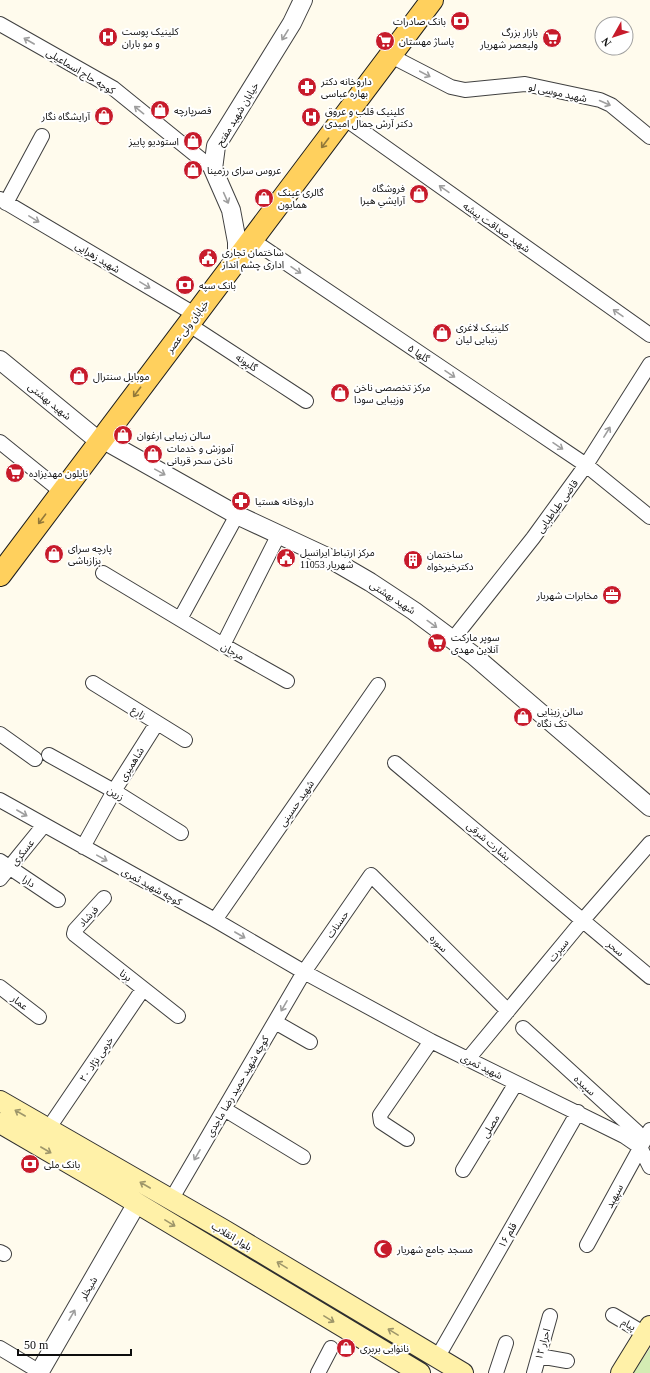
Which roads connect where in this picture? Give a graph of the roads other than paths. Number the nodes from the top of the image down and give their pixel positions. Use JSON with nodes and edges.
{"nodes":[{"id":1,"x":303,"y":0,"type":"edge"},
{"id":2,"x":432,"y":0,"type":"edge"},
{"id":3,"x":0,"y":24,"type":"edge"},
{"id":4,"x":390,"y":56,"type":"junction"},
{"id":5,"x":344,"y":118,"type":"junction"},
{"id":6,"x":42,"y":136,"type":"dead end"},
{"id":7,"x":650,"y":137,"type":"edge"},
{"id":8,"x":213,"y":169,"type":"junction"},
{"id":9,"x":3,"y":201,"type":"edge"},
{"id":10,"x":252,"y":240,"type":"junction"},
{"id":11,"x":236,"y":260,"type":"junction"},
{"id":12,"x":192,"y":319,"type":"junction"},
{"id":13,"x":650,"y":335,"type":"edge"},
{"id":14,"x":0,"y":360,"type":"edge"},
{"id":15,"x":650,"y":364,"type":"edge"},
{"id":16,"x":306,"y":401,"type":"dead end"},
{"id":17,"x":101,"y":441,"type":"junction"},
{"id":18,"x":0,"y":442,"type":"edge"},
{"id":19,"x":586,"y":465,"type":"junction"},
{"id":20,"x":62,"y":492,"type":"junction"},
{"id":21,"x":236,"y":515,"type":"junction"},
{"id":22,"x":650,"y":517,"type":"edge"},
{"id":23,"x":279,"y":534,"type":"junction"},
{"id":24,"x":103,"y":573,"type":"dead end"},
{"id":25,"x":0,"y":575,"type":"edge"},
{"id":26,"x":180,"y":619,"type":"junction"},
{"id":27,"x":453,"y":639,"type":"junction"},
{"id":28,"x":223,"y":645,"type":"junction"},
{"id":29,"x":287,"y":681,"type":"dead end"},
{"id":30,"x":93,"y":683,"type":"dead end"},
{"id":31,"x":378,"y":685,"type":"dead end"},
{"id":32,"x":157,"y":723,"type":"junction"},
{"id":33,"x":0,"y":734,"type":"edge"},
{"id":34,"x":185,"y":740,"type":"dead end"},
{"id":35,"x":49,"y":755,"type":"dead end"},
{"id":36,"x":34,"y":759,"type":"dead end"},
{"id":37,"x":395,"y":763,"type":"dead end"},
{"id":38,"x":114,"y":791,"type":"junction"},
{"id":39,"x":0,"y":800,"type":"edge"},
{"id":40,"x":650,"y":807,"type":"edge"},
{"id":41,"x":44,"y":825,"type":"junction"},
{"id":42,"x":181,"y":833,"type":"dead end"},
{"id":43,"x":650,"y":843,"type":"edge"},
{"id":44,"x":83,"y":847,"type":"junction"},
{"id":45,"x":5,"y":865,"type":"edge"},
{"id":46,"x":371,"y":875,"type":"joint"},
{"id":47,"x":0,"y":879,"type":"edge"},
{"id":48,"x":104,"y":898,"type":"dead end"},
{"id":49,"x":58,"y":900,"type":"dead end"},
{"id":50,"x":215,"y":920,"type":"junction"},
{"id":51,"x":583,"y":920,"type":"junction"},
{"id":52,"x":74,"y":934,"type":"joint"},
{"id":53,"x":304,"y":972,"type":"junction"},
{"id":54,"x":650,"y":977,"type":"edge"},
{"id":55,"x":0,"y":987,"type":"edge"},
{"id":56,"x":143,"y":989,"type":"junction"},
{"id":57,"x":508,"y":1011,"type":"junction"},
{"id":58,"x":178,"y":1016,"type":"dead end"},
{"id":59,"x":39,"y":1017,"type":"dead end"},
{"id":60,"x":275,"y":1022,"type":"junction"},
{"id":61,"x":523,"y":1028,"type":"dead end"},
{"id":62,"x":431,"y":1040,"type":"junction"},
{"id":63,"x":310,"y":1042,"type":"dead end"},
{"id":64,"x":468,"y":1059,"type":"junction"},
{"id":65,"x":516,"y":1083,"type":"junction"},
{"id":66,"x":0,"y":1101,"type":"edge"},
{"id":67,"x":224,"y":1109,"type":"junction"},
{"id":68,"x":578,"y":1112,"type":"junction"},
{"id":69,"x":0,"y":1124,"type":"edge"},
{"id":70,"x":48,"y":1129,"type":"junction"},
{"id":71,"x":650,"y":1130,"type":"edge"},
{"id":72,"x":407,"y":1139,"type":"dead end"},
{"id":73,"x":640,"y":1147,"type":"junction"},
{"id":74,"x":303,"y":1157,"type":"dead end"},
{"id":75,"x":650,"y":1167,"type":"edge"},
{"id":76,"x":463,"y":1170,"type":"dead end"},
{"id":77,"x":171,"y":1200,"type":"junction"},
{"id":78,"x":137,"y":1203,"type":"junction"},
{"id":79,"x":588,"y":1245,"type":"dead end"},
{"id":80,"x":315,"y":1285,"type":"junction"},
{"id":81,"x":304,"y":1304,"type":"junction"},
{"id":82,"x":612,"y":1315,"type":"dead end"},
{"id":83,"x":550,"y":1316,"type":"dead end"},
{"id":84,"x":647,"y":1330,"type":"edge"},
{"id":85,"x":506,"y":1343,"type":"dead end"},
{"id":86,"x":0,"y":1348,"type":"edge"},
{"id":87,"x":331,"y":1348,"type":"dead end"},
{"id":88,"x":539,"y":1356,"type":"junction"},
{"id":89,"x":437,"y":1358,"type":"junction"},
{"id":90,"x":567,"y":1361,"type":"dead end"},
{"id":91,"x":39,"y":1372,"type":"edge"},
{"id":92,"x":318,"y":1373,"type":"edge"},
{"id":93,"x":420,"y":1373,"type":"edge"},
{"id":94,"x":463,"y":1373,"type":"edge"},
{"id":95,"x":496,"y":1373,"type":"edge"},
{"id":96,"x":534,"y":1373,"type":"edge"},
{"id":97,"x":621,"y":1373,"type":"edge"}],
"edges":[{"from":1,"to":8,"type":"street","name":"خیابان شهید مفتح","one_way":true},
{"from":2,"to":4,"type":"main road","name":"خیابان ولی عصر"},
{"from":8,"to":3,"type":"street","name":"کوچه حاج اسماعیلی","one_way":true},
{"from":4,"to":5,"type":"main road","name":"خیابان ولی عصر"},
{"from":4,"to":7,"type":"street","name":"شهید موسی لو","one_way":true},
{"from":5,"to":10,"type":"main road","name":"خیابان ولی عصر","one_way":true},
{"from":13,"to":5,"type":"street","name":"شهید صداقت پیشه","one_way":true},
{"from":6,"to":9,"type":"street"},
{"from":8,"to":11,"type":"street","one_way":true},
{"from":9,"to":12,"type":"street","name":"شهید زهرایی","one_way":true},
{"from":10,"to":11,"type":"main road","name":"خیابان ولی عصر"},
{"from":10,"to":19,"type":"street","name":"گلها ۵","one_way":true},
{"from":11,"to":12,"type":"main road","name":"خیابان ولی عصر"},
{"from":12,"to":16,"type":"street","name":"گلپونه"},
{"from":12,"to":17,"type":"main road","name":"خیابان ولی عصر","one_way":true},
{"from":14,"to":17,"type":"street","name":"شهید بهشتی"},
{"from":19,"to":15,"type":"street","name":"قاضی طباطبایی","one_way":true},
{"from":17,"to":20,"type":"main road","name":"خیابان ولی عصر"},
{"from":17,"to":21,"type":"street","name":"شهید بهشتی","one_way":true},
{"from":18,"to":20,"type":"street"},
{"from":19,"to":22,"type":"street","name":"گلها ۵"},
{"from":19,"to":27,"type":"street","name":"قاضی طباطبایی"},
{"from":20,"to":25,"type":"main road","name":"خیابان ولی عصر","one_way":true},
{"from":21,"to":23,"type":"street","name":"شهید بهشتی"},
{"from":21,"to":26,"type":"street"},
{"from":23,"to":27,"type":"street","name":"شهید بهشتی","one_way":true},
{"from":23,"to":28,"type":"street"},
{"from":24,"to":26,"type":"street"},
{"from":26,"to":28,"type":"street","name":"مرجان"},
{"from":27,"to":40,"type":"street","name":"شهید بهشتی"},
{"from":28,"to":29,"type":"street","name":"مرجان"},
{"from":30,"to":32,"type":"street","name":"زارع"},
{"from":31,"to":50,"type":"street","name":"شهید حسینی"},
{"from":32,"to":34,"type":"street","name":"زارع"},
{"from":32,"to":38,"type":"street","name":"شاهمیری"},
{"from":33,"to":36,"type":"street"},
{"from":35,"to":38,"type":"street","name":"زرین"},
{"from":37,"to":51,"type":"street","name":"بشارت شرقی"},
{"from":38,"to":42,"type":"street","name":"زرین"},
{"from":38,"to":44,"type":"street","name":"شاهمیری"},
{"from":39,"to":41,"type":"street","name":"کوچه شهید ثمری","one_way":true},
{"from":41,"to":44,"type":"street","name":"کوچه شهید ثمری"},
{"from":41,"to":45,"type":"street","name":"عسکری"},
{"from":43,"to":51,"type":"street","name":"سیرت"},
{"from":44,"to":50,"type":"street","name":"کوچه شهید ثمری","one_way":true},
{"from":45,"to":47,"type":"street","name":"عسکری"},
{"from":45,"to":49,"type":"street","name":"دارا"},
{"from":46,"to":53,"type":"street","name":"حسنات"},
{"from":46,"to":57,"type":"street","name":"سوره"},
{"from":48,"to":52,"type":"street","name":"فرشاد"},
{"from":50,"to":53,"type":"street","name":"کوچه شهید ثمری","one_way":true},
{"from":51,"to":54,"type":"street","name":"سحر"},
{"from":51,"to":57,"type":"street","name":"سیرت"},
{"from":52,"to":56,"type":"street","name":"برنا"},
{"from":53,"to":60,"type":"street","name":"کوچه شهید حمید رضا ماجدی","one_way":true},
{"from":53,"to":62,"type":"street","name":"شهید ثمری"},
{"from":55,"to":59,"type":"street","name":"عمار"},
{"from":56,"to":58,"type":"street","name":"برنا"},
{"from":56,"to":70,"type":"street","name":"خرمی نژاد ۲۰"},
{"from":57,"to":64,"type":"street","name":"سیرت"},
{"from":60,"to":63,"type":"street"},
{"from":60,"to":67,"type":"street","name":"کوچه شهید حمید رضا ماجدی"},
{"from":61,"to":73,"type":"street","name":"سپیده"},
{"from":62,"to":64,"type":"street","name":"شهید ثمری"},
{"from":62,"to":72,"type":"street"},
{"from":64,"to":65,"type":"street","name":"شهید ثمری"},
{"from":65,"to":68,"type":"street","name":"شهید ثمری"},
{"from":65,"to":76,"type":"street","name":"مصلی"},
{"from":70,"to":66,"type":"main road","name":"بلوار انقلاب","one_way":true},
{"from":67,"to":74,"type":"street"},
{"from":67,"to":77,"type":"street","name":"کوچه شهید حمید رضا ماجدی","one_way":true},
{"from":68,"to":73,"type":"street","name":"شهید ثمری"},
{"from":68,"to":89,"type":"street","name":"قلم ۱۶"},
{"from":69,"to":78,"type":"main road","one_way":true},
{"from":77,"to":70,"type":"main road","name":"بلوار انقلاب","one_way":true},
{"from":71,"to":73,"type":"street","name":"سپهبد"},
{"from":73,"to":75,"type":"street","name":"شهید ثمری"},
{"from":73,"to":79,"type":"street","name":"سپهبد"},
{"from":80,"to":77,"type":"main road","name":"بلوار انقلاب","one_way":true},
{"from":78,"to":81,"type":"main road","one_way":true},
{"from":91,"to":78,"type":"street","name":"شیخلر","one_way":true},
{"from":80,"to":81,"type":"main road"},
{"from":89,"to":80,"type":"main road","name":"بلوار انقلاب","one_way":true},
{"from":81,"to":93,"type":"main road","one_way":true},
{"from":82,"to":84,"type":"street","name":"پیام"},
{"from":83,"to":88,"type":"street","name":"احرار ۱۲"},
{"from":84,"to":97,"type":"main road"},
{"from":85,"to":95,"type":"street"},
{"from":86,"to":91,"type":"street"},
{"from":87,"to":92,"type":"street"},
{"from":88,"to":90,"type":"street"},
{"from":88,"to":96,"type":"street","name":"احرار ۱۲"},
{"from":89,"to":94,"type":"main road","name":"بلوار انقلاب"}]}
